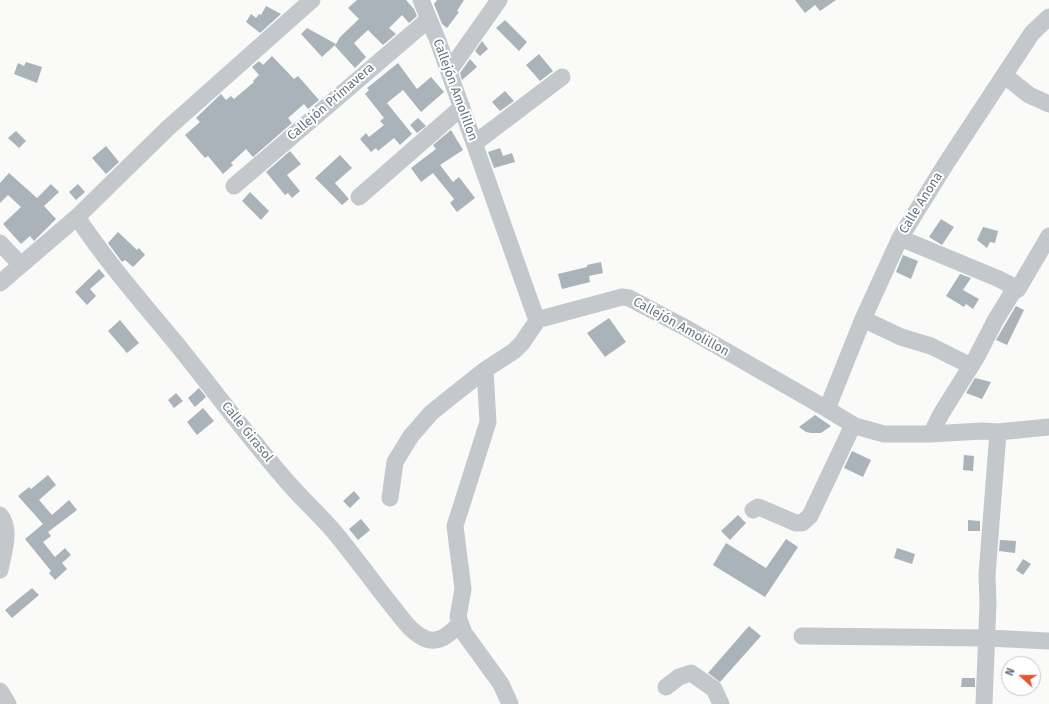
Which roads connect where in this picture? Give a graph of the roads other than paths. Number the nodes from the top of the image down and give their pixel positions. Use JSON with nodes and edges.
{"nodes":[{"id":1,"x":312,"y":0,"type":"edge"},
{"id":2,"x":421,"y":0,"type":"edge"},
{"id":3,"x":500,"y":0,"type":"edge"},
{"id":4,"x":1049,"y":17,"type":"edge"},
{"id":5,"x":429,"y":19,"type":"junction"},
{"id":6,"x":449,"y":71,"type":"junction"},
{"id":7,"x":1004,"y":75,"type":"junction"},
{"id":8,"x":562,"y":77,"type":"dead end"},
{"id":9,"x":1049,"y":104,"type":"edge"},
{"id":10,"x":462,"y":107,"type":"junction"},
{"id":11,"x":475,"y":143,"type":"junction"},
{"id":12,"x":234,"y":186,"type":"dead end"},
{"id":13,"x":359,"y":197,"type":"dead end"},
{"id":14,"x":76,"y":217,"type":"junction"},
{"id":15,"x":1049,"y":236,"type":"edge"},
{"id":16,"x":900,"y":238,"type":"junction"},
{"id":17,"x":0,"y":243,"type":"edge"},
{"id":18,"x":21,"y":265,"type":"junction"},
{"id":19,"x":0,"y":283,"type":"edge"},
{"id":20,"x":1018,"y":289,"type":"junction"},
{"id":21,"x":539,"y":318,"type":"junction"},
{"id":22,"x":863,"y":319,"type":"junction"},
{"id":23,"x":971,"y":366,"type":"junction"},
{"id":24,"x":484,"y":370,"type":"junction"},
{"id":25,"x":827,"y":409,"type":"junction"},
{"id":26,"x":853,"y":425,"type":"junction"},
{"id":27,"x":1049,"y":427,"type":"edge"},
{"id":28,"x":998,"y":432,"type":"junction"},
{"id":29,"x":931,"y":434,"type":"junction"},
{"id":30,"x":390,"y":498,"type":"dead end"},
{"id":31,"x":753,"y":510,"type":"dead end"},
{"id":32,"x":0,"y":515,"type":"edge"},
{"id":33,"x":0,"y":570,"type":"edge"},
{"id":34,"x":460,"y":624,"type":"junction"},
{"id":35,"x":802,"y":636,"type":"dead end"},
{"id":36,"x":987,"y":638,"type":"junction"},
{"id":37,"x":1049,"y":641,"type":"edge"},
{"id":38,"x":666,"y":687,"type":"dead end"},
{"id":39,"x":0,"y":691,"type":"edge"},
{"id":40,"x":8,"y":704,"type":"edge"},
{"id":41,"x":510,"y":704,"type":"edge"},
{"id":42,"x":721,"y":704,"type":"edge"},
{"id":43,"x":984,"y":704,"type":"edge"}],
"edges":[{"from":1,"to":14,"type":"street"},
{"from":2,"to":5,"type":"street","name":"Callejón Amolillon"},
{"from":3,"to":6,"type":"street"},
{"from":4,"to":7,"type":"street","name":"Calle Anona"},
{"from":5,"to":6,"type":"street","name":"Callejón Amolillon"},
{"from":5,"to":12,"type":"street","name":"Callejón Primavera"},
{"from":6,"to":10,"type":"street","name":"Callejón Amolillon"},
{"from":7,"to":9,"type":"street"},
{"from":7,"to":16,"type":"street","name":"Calle Anona"},
{"from":8,"to":11,"type":"street"},
{"from":10,"to":11,"type":"street","name":"Callejón Amolillon"},
{"from":10,"to":13,"type":"street"},
{"from":11,"to":21,"type":"street","name":"Callejón Amolillon"},
{"from":14,"to":18,"type":"street"},
{"from":14,"to":34,"type":"street","name":"Calle Girasol"},
{"from":15,"to":20,"type":"street"},
{"from":16,"to":20,"type":"street"},
{"from":16,"to":22,"type":"street","name":"Calle Anona"},
{"from":17,"to":18,"type":"street"},
{"from":18,"to":19,"type":"street"},
{"from":20,"to":23,"type":"street"},
{"from":21,"to":24,"type":"street"},
{"from":21,"to":25,"type":"street","name":"Callejón Amolillon"},
{"from":22,"to":23,"type":"street"},
{"from":22,"to":25,"type":"street","name":"Calle Anona"},
{"from":23,"to":29,"type":"street"},
{"from":24,"to":30,"type":"street"},
{"from":24,"to":34,"type":"street"},
{"from":25,"to":26,"type":"street","name":"Callejón Amolillon"},
{"from":26,"to":29,"type":"street","name":"Callejón Amolillon"},
{"from":26,"to":31,"type":"street"},
{"from":27,"to":28,"type":"street","name":"Callejón Amolillon"},
{"from":28,"to":29,"type":"street","name":"Callejón Amolillon"},
{"from":28,"to":36,"type":"street"},
{"from":32,"to":33,"type":"street"},
{"from":34,"to":41,"type":"street"},
{"from":35,"to":36,"type":"street"},
{"from":36,"to":37,"type":"street"},
{"from":36,"to":43,"type":"street"},
{"from":38,"to":42,"type":"street"},
{"from":39,"to":40,"type":"street"}]}
